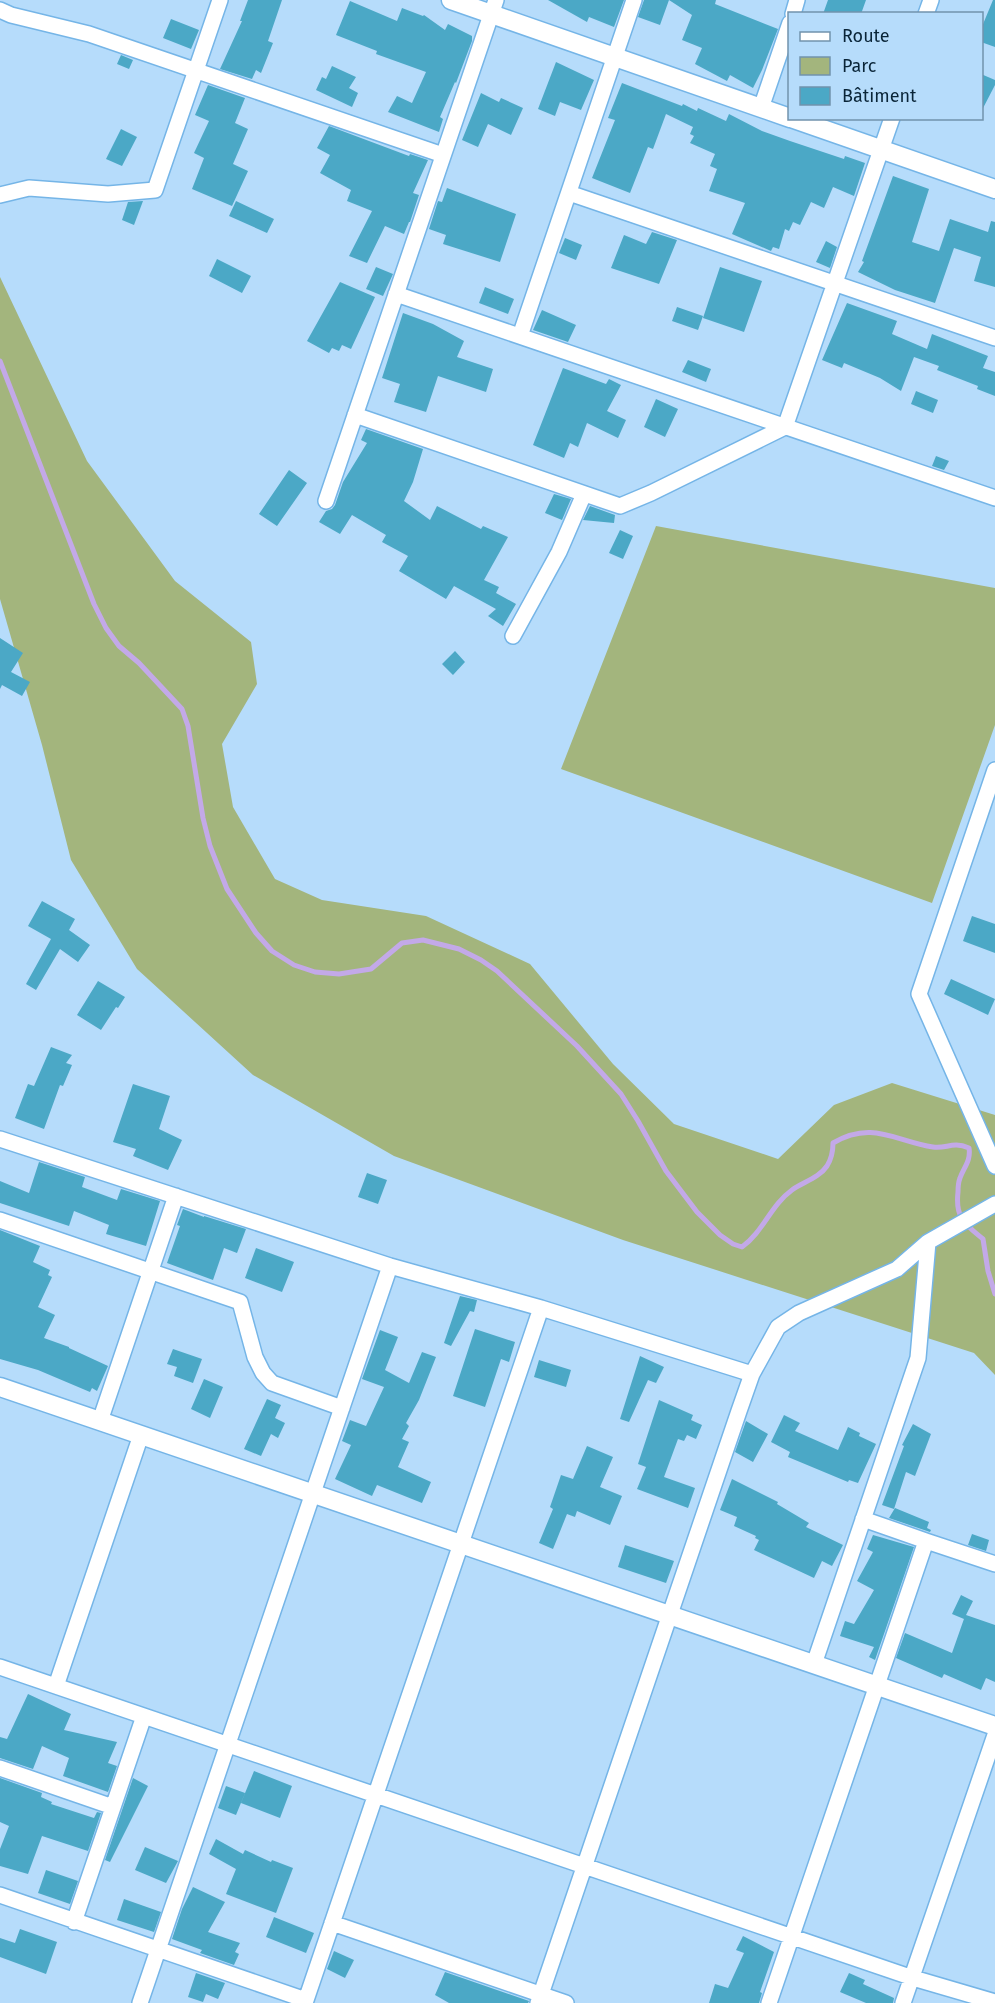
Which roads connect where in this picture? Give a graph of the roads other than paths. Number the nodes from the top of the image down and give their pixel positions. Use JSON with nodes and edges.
{"nodes":[{"id":1,"x":220,"y":0,"type":"edge"},
{"id":2,"x":451,"y":0,"type":"edge"},
{"id":3,"x":634,"y":0,"type":"edge"},
{"id":4,"x":494,"y":7,"type":"edge"},
{"id":5,"x":0,"y":10,"type":"edge"},
{"id":6,"x":788,"y":26,"type":"edge"},
{"id":7,"x":615,"y":57,"type":"junction"},
{"id":8,"x":196,"y":71,"type":"junction"},
{"id":9,"x":761,"y":108,"type":"junction"},
{"id":10,"x":788,"y":117,"type":"edge"},
{"id":11,"x":796,"y":120,"type":"edge"},
{"id":12,"x":891,"y":120,"type":"edge"},
{"id":13,"x":882,"y":150,"type":"junction"},
{"id":14,"x":443,"y":155,"type":"junction"},
{"id":15,"x":995,"y":189,"type":"edge"},
{"id":16,"x":569,"y":193,"type":"junction"},
{"id":17,"x":0,"y":195,"type":"edge"},
{"id":18,"x":834,"y":283,"type":"junction"},
{"id":19,"x":396,"y":294,"type":"junction"},
{"id":20,"x":520,"y":336,"type":"junction"},
{"id":21,"x":995,"y":338,"type":"edge"},
{"id":22,"x":355,"y":415,"type":"junction"},
{"id":23,"x":785,"y":427,"type":"junction"},
{"id":24,"x":585,"y":494,"type":"junction"},
{"id":25,"x":995,"y":498,"type":"edge"},
{"id":26,"x":326,"y":501,"type":"dead end"},
{"id":27,"x":513,"y":636,"type":"dead end"},
{"id":28,"x":995,"y":770,"type":"edge"},
{"id":29,"x":0,"y":1139,"type":"edge"},
{"id":30,"x":995,"y":1166,"type":"edge"},
{"id":31,"x":176,"y":1196,"type":"junction"},
{"id":32,"x":995,"y":1204,"type":"edge"},
{"id":33,"x":0,"y":1220,"type":"edge"},
{"id":34,"x":928,"y":1242,"type":"junction"},
{"id":35,"x":390,"y":1266,"type":"junction"},
{"id":36,"x":151,"y":1271,"type":"junction"},
{"id":37,"x":541,"y":1308,"type":"junction"},
{"id":38,"x":752,"y":1374,"type":"junction"},
{"id":39,"x":0,"y":1387,"type":"edge"},
{"id":40,"x":342,"y":1408,"type":"junction"},
{"id":41,"x":100,"y":1421,"type":"junction"},
{"id":42,"x":141,"y":1435,"type":"junction"},
{"id":43,"x":313,"y":1493,"type":"junction"},
{"id":44,"x":863,"y":1520,"type":"junction"},
{"id":45,"x":926,"y":1541,"type":"junction"},
{"id":46,"x":460,"y":1544,"type":"junction"},
{"id":47,"x":995,"y":1564,"type":"edge"},
{"id":48,"x":670,"y":1615,"type":"junction"},
{"id":49,"x":814,"y":1665,"type":"junction"},
{"id":50,"x":0,"y":1667,"type":"edge"},
{"id":51,"x":56,"y":1686,"type":"junction"},
{"id":52,"x":877,"y":1686,"type":"junction"},
{"id":53,"x":144,"y":1716,"type":"junction"},
{"id":54,"x":995,"y":1726,"type":"edge"},
{"id":55,"x":995,"y":1735,"type":"edge"},
{"id":56,"x":228,"y":1744,"type":"junction"},
{"id":57,"x":0,"y":1768,"type":"edge"},
{"id":58,"x":376,"y":1795,"type":"junction"},
{"id":59,"x":113,"y":1807,"type":"junction"},
{"id":60,"x":585,"y":1866,"type":"junction"},
{"id":61,"x":0,"y":1895,"type":"edge"},
{"id":62,"x":74,"y":1922,"type":"junction"},
{"id":63,"x":332,"y":1923,"type":"junction"},
{"id":64,"x":792,"y":1937,"type":"junction"},
{"id":65,"x":158,"y":1950,"type":"junction"},
{"id":66,"x":912,"y":1978,"type":"junction"},
{"id":67,"x":540,"y":1999,"type":"edge"},
{"id":68,"x":305,"y":2002,"type":"edge"},
{"id":69,"x":995,"y":2002,"type":"edge"},
{"id":70,"x":140,"y":2003,"type":"edge"},
{"id":71,"x":566,"y":2003,"type":"edge"},
{"id":72,"x":769,"y":2003,"type":"edge"},
{"id":73,"x":903,"y":2003,"type":"edge"}],
"edges":[{"from":1,"to":8,"type":"street"},
{"from":2,"to":4,"type":"street"},
{"from":3,"to":7,"type":"street"},
{"from":4,"to":7,"type":"street"},
{"from":4,"to":14,"type":"street"},
{"from":5,"to":8,"type":"street"},
{"from":6,"to":9,"type":"street"},
{"from":7,"to":9,"type":"street"},
{"from":7,"to":16,"type":"street"},
{"from":8,"to":14,"type":"street"},
{"from":8,"to":17,"type":"street"},
{"from":9,"to":10,"type":"street"},
{"from":11,"to":13,"type":"street"},
{"from":12,"to":13,"type":"street"},
{"from":13,"to":15,"type":"street"},
{"from":13,"to":18,"type":"street"},
{"from":14,"to":19,"type":"street"},
{"from":16,"to":18,"type":"street"},
{"from":16,"to":20,"type":"street"},
{"from":18,"to":21,"type":"street"},
{"from":18,"to":23,"type":"street"},
{"from":19,"to":20,"type":"street"},
{"from":19,"to":22,"type":"street"},
{"from":20,"to":23,"type":"street"},
{"from":22,"to":24,"type":"street"},
{"from":22,"to":26,"type":"street"},
{"from":23,"to":24,"type":"street"},
{"from":23,"to":25,"type":"street"},
{"from":24,"to":27,"type":"street"},
{"from":28,"to":30,"type":"street"},
{"from":29,"to":31,"type":"street"},
{"from":31,"to":35,"type":"street"},
{"from":31,"to":36,"type":"street"},
{"from":32,"to":34,"type":"street"},
{"from":33,"to":36,"type":"street"},
{"from":34,"to":38,"type":"street"},
{"from":34,"to":44,"type":"street"},
{"from":35,"to":37,"type":"street"},
{"from":35,"to":40,"type":"street"},
{"from":36,"to":40,"type":"street"},
{"from":36,"to":41,"type":"street"},
{"from":37,"to":38,"type":"street"},
{"from":37,"to":46,"type":"street"},
{"from":38,"to":48,"type":"street"},
{"from":39,"to":41,"type":"street"},
{"from":40,"to":43,"type":"street"},
{"from":41,"to":42,"type":"street"},
{"from":42,"to":43,"type":"street"},
{"from":42,"to":51,"type":"street"},
{"from":43,"to":46,"type":"street"},
{"from":43,"to":56,"type":"street"},
{"from":44,"to":45,"type":"street"},
{"from":44,"to":49,"type":"street"},
{"from":45,"to":47,"type":"street"},
{"from":45,"to":52,"type":"street"},
{"from":46,"to":48,"type":"street"},
{"from":46,"to":58,"type":"street"},
{"from":48,"to":49,"type":"street"},
{"from":48,"to":60,"type":"street"},
{"from":49,"to":52,"type":"street"},
{"from":50,"to":51,"type":"street"},
{"from":51,"to":53,"type":"street"},
{"from":52,"to":54,"type":"street"},
{"from":52,"to":64,"type":"street"},
{"from":53,"to":56,"type":"street"},
{"from":53,"to":59,"type":"street"},
{"from":55,"to":66,"type":"street"},
{"from":56,"to":58,"type":"street"},
{"from":56,"to":65,"type":"street"},
{"from":57,"to":59,"type":"street"},
{"from":58,"to":60,"type":"street"},
{"from":58,"to":63,"type":"street"},
{"from":59,"to":62,"type":"street"},
{"from":60,"to":64,"type":"street"},
{"from":60,"to":67,"type":"street"},
{"from":61,"to":62,"type":"street"},
{"from":62,"to":65,"type":"street"},
{"from":63,"to":67,"type":"street"},
{"from":63,"to":68,"type":"street"},
{"from":64,"to":66,"type":"street"},
{"from":64,"to":72,"type":"street"},
{"from":65,"to":68,"type":"street"},
{"from":65,"to":70,"type":"street"},
{"from":66,"to":69,"type":"street"},
{"from":66,"to":73,"type":"street"},
{"from":67,"to":71,"type":"street"}]}
